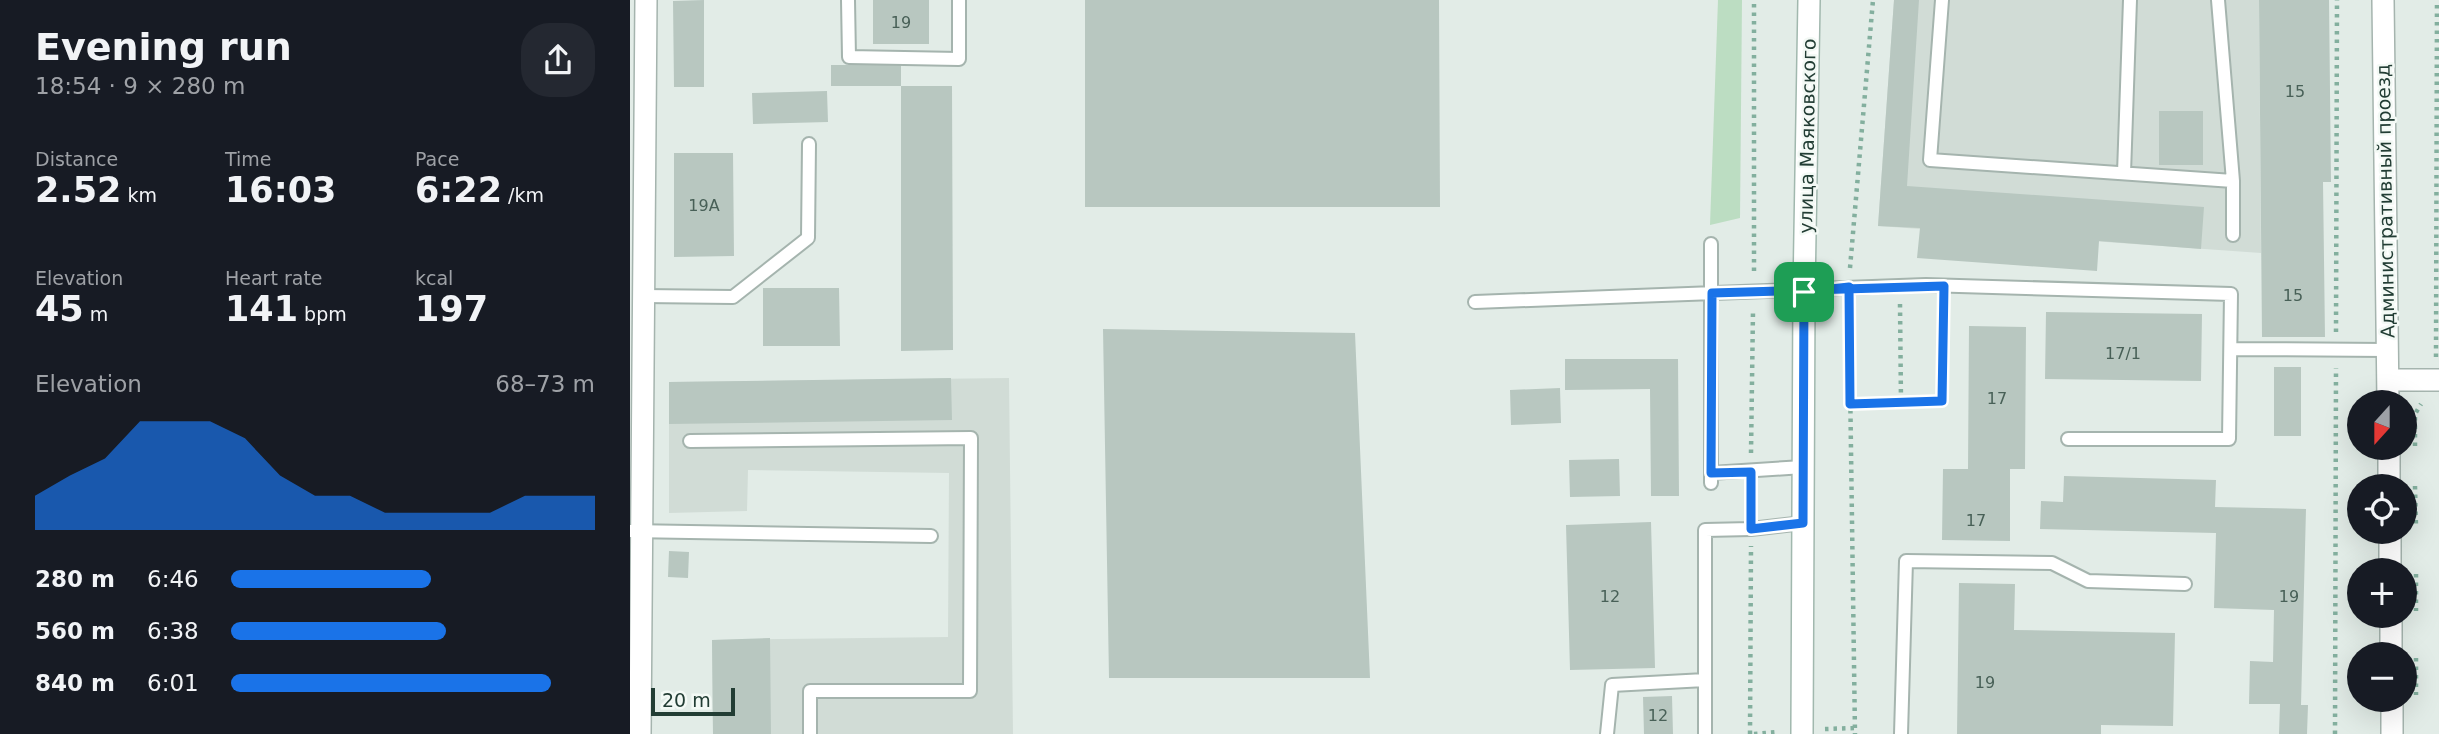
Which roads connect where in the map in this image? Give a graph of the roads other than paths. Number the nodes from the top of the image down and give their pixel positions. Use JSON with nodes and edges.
{"nodes":[{"id":1,"x":646,"y":0,"type":"edge"},
{"id":2,"x":848,"y":0,"type":"edge"},
{"id":3,"x":959,"y":0,"type":"edge"},
{"id":4,"x":1809,"y":0,"type":"edge"},
{"id":5,"x":1942,"y":0,"type":"edge"},
{"id":6,"x":2130,"y":0,"type":"edge"},
{"id":7,"x":2218,"y":0,"type":"edge"},
{"id":8,"x":2383,"y":0,"type":"edge"},
{"id":9,"x":809,"y":144,"type":"dead end"},
{"id":10,"x":2124,"y":173,"type":"junction"},
{"id":11,"x":2233,"y":181,"type":"junction"},
{"id":12,"x":2233,"y":235,"type":"dead end"},
{"id":13,"x":637,"y":239,"type":"edge"},
{"id":14,"x":1711,"y":244,"type":"dead end"},
{"id":15,"x":1804,"y":292,"type":"junction"},
{"id":16,"x":1712,"y":293,"type":"junction"},
{"id":17,"x":643,"y":296,"type":"junction"},
{"id":18,"x":1475,"y":302,"type":"dead end"},
{"id":19,"x":2231,"y":349,"type":"junction"},
{"id":20,"x":2387,"y":350,"type":"junction"},
{"id":21,"x":636,"y":362,"type":"edge"},
{"id":22,"x":2388,"y":380,"type":"junction"},
{"id":23,"x":2439,"y":380,"type":"edge"},
{"id":24,"x":2388,"y":390,"type":"edge"},
{"id":25,"x":2068,"y":439,"type":"dead end"},
{"id":26,"x":690,"y":441,"type":"dead end"},
{"id":27,"x":1803,"y":467,"type":"junction"},
{"id":28,"x":1803,"y":523,"type":"junction"},
{"id":29,"x":636,"y":531,"type":"edge"},
{"id":30,"x":931,"y":536,"type":"dead end"},
{"id":31,"x":2185,"y":584,"type":"dead end"},
{"id":32,"x":1705,"y":680,"type":"junction"},
{"id":33,"x":2392,"y":712,"type":"edge"},
{"id":34,"x":639,"y":734,"type":"edge"},
{"id":35,"x":810,"y":734,"type":"edge"},
{"id":36,"x":1608,"y":734,"type":"edge"},
{"id":37,"x":1705,"y":734,"type":"edge"},
{"id":38,"x":1802,"y":734,"type":"edge"},
{"id":39,"x":1901,"y":734,"type":"edge"},
{"id":40,"x":2392,"y":734,"type":"edge"}],
"edges":[{"from":1,"to":13,"type":"street"},
{"from":2,"to":3,"type":"lane"},
{"from":4,"to":15,"type":"street","name":"улица Маяковского"},
{"from":5,"to":10,"type":"lane"},
{"from":6,"to":10,"type":"lane"},
{"from":7,"to":11,"type":"lane"},
{"from":8,"to":20,"type":"street","name":"Административный проезд"},
{"from":9,"to":17,"type":"lane"},
{"from":10,"to":11,"type":"lane"},
{"from":11,"to":12,"type":"lane"},
{"from":13,"to":17,"type":"street"},
{"from":14,"to":16,"type":"lane"},
{"from":15,"to":16,"type":"lane"},
{"from":15,"to":19,"type":"lane"},
{"from":15,"to":27,"type":"street","name":"улица Маяковского"},
{"from":16,"to":18,"type":"lane"},
{"from":16,"to":27,"type":"lane"},
{"from":17,"to":21,"type":"street"},
{"from":19,"to":20,"type":"lane"},
{"from":19,"to":25,"type":"lane"},
{"from":20,"to":22,"type":"street","name":"Административный проезд"},
{"from":21,"to":29,"type":"street"},
{"from":22,"to":23,"type":"street"},
{"from":22,"to":24,"type":"street","name":"Административный проезд"},
{"from":26,"to":35,"type":"lane"},
{"from":27,"to":28,"type":"street","name":"улица Маяковского"},
{"from":28,"to":32,"type":"lane"},
{"from":28,"to":38,"type":"street","name":"улица Маяковского"},
{"from":29,"to":30,"type":"lane"},
{"from":29,"to":34,"type":"street"},
{"from":31,"to":39,"type":"lane"},
{"from":32,"to":36,"type":"lane"},
{"from":32,"to":37,"type":"lane"},
{"from":33,"to":40,"type":"street"}]}
